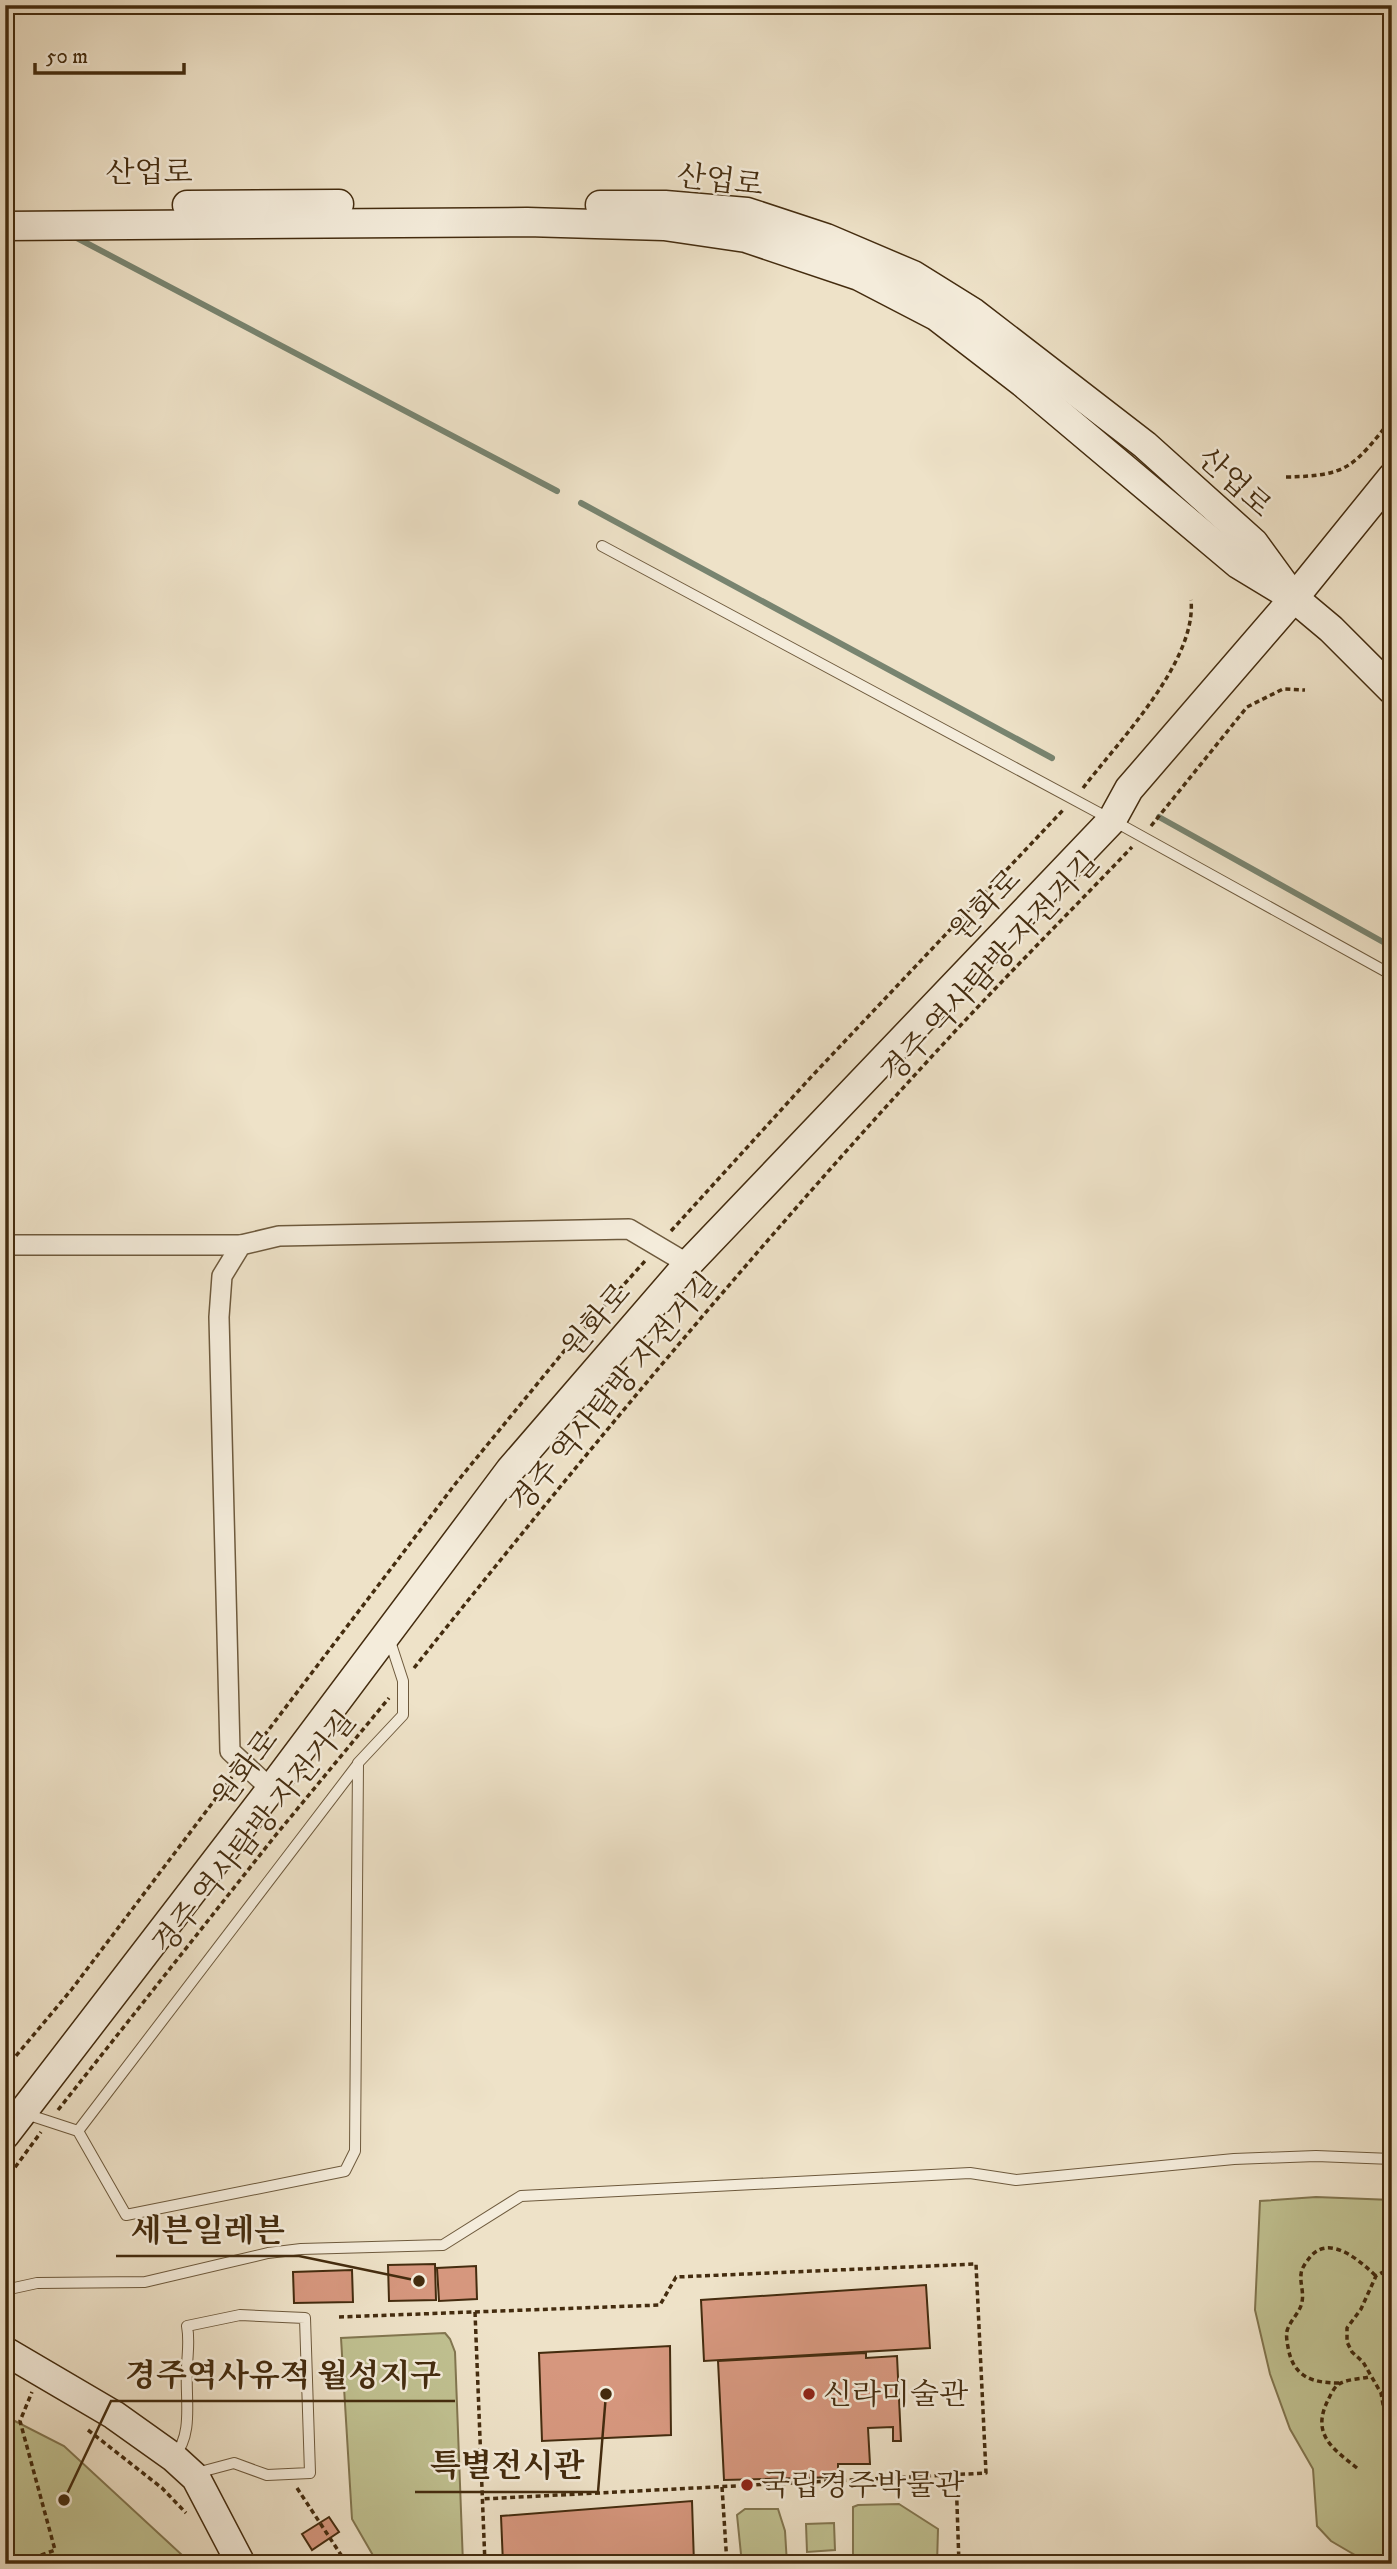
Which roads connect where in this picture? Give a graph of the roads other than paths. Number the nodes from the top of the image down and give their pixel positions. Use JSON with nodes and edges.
{"nodes":[{"id":1,"x":5,"y":206,"type":"edge"},
{"id":2,"x":5,"y":226,"type":"edge"},
{"id":3,"x":1392,"y":477,"type":"edge"},
{"id":4,"x":602,"y":546,"type":"dead end"},
{"id":5,"x":1294,"y":598,"type":"junction"},
{"id":6,"x":1392,"y":690,"type":"edge"},
{"id":7,"x":1112,"y":820,"type":"junction"},
{"id":8,"x":1392,"y":975,"type":"edge"},
{"id":9,"x":5,"y":1245,"type":"edge"},
{"id":10,"x":241,"y":1245,"type":"junction"},
{"id":11,"x":688,"y":1264,"type":"junction"},
{"id":12,"x":387,"y":1633,"type":"junction"},
{"id":13,"x":358,"y":1763,"type":"junction"},
{"id":14,"x":271,"y":1789,"type":"junction"},
{"id":15,"x":22,"y":2112,"type":"junction"},
{"id":16,"x":78,"y":2131,"type":"junction"},
{"id":17,"x":5,"y":2135,"type":"edge"},
{"id":18,"x":1392,"y":2159,"type":"edge"},
{"id":19,"x":5,"y":2290,"type":"edge"},
{"id":20,"x":5,"y":2351,"type":"edge"},
{"id":21,"x":173,"y":2456,"type":"junction"},
{"id":22,"x":196,"y":2478,"type":"junction"},
{"id":23,"x":241,"y":2564,"type":"edge"}],
"edges":[{"from":1,"to":5,"type":"street","name":"산업로"},
{"from":2,"to":5,"type":"street","name":"산업로"},
{"from":3,"to":5,"type":"street"},
{"from":4,"to":7,"type":"lane"},
{"from":5,"to":6,"type":"street"},
{"from":5,"to":7,"type":"street","name":"원화로"},
{"from":7,"to":8,"type":"lane"},
{"from":7,"to":11,"type":"street","name":"원화로"},
{"from":9,"to":10,"type":"street"},
{"from":10,"to":11,"type":"street"},
{"from":10,"to":14,"type":"street"},
{"from":11,"to":12,"type":"street","name":"원화로"},
{"from":12,"to":13,"type":"lane"},
{"from":12,"to":14,"type":"street","name":"원화로"},
{"from":13,"to":16,"type":"lane"},
{"from":13,"to":16,"type":"lane"},
{"from":14,"to":15,"type":"street","name":"원화로"},
{"from":15,"to":16,"type":"lane"},
{"from":15,"to":17,"type":"street","name":"원화로"},
{"from":18,"to":19,"type":"lane"},
{"from":20,"to":21,"type":"street"},
{"from":21,"to":22,"type":"street"},
{"from":21,"to":22,"type":"lane"},
{"from":22,"to":23,"type":"street"}]}
